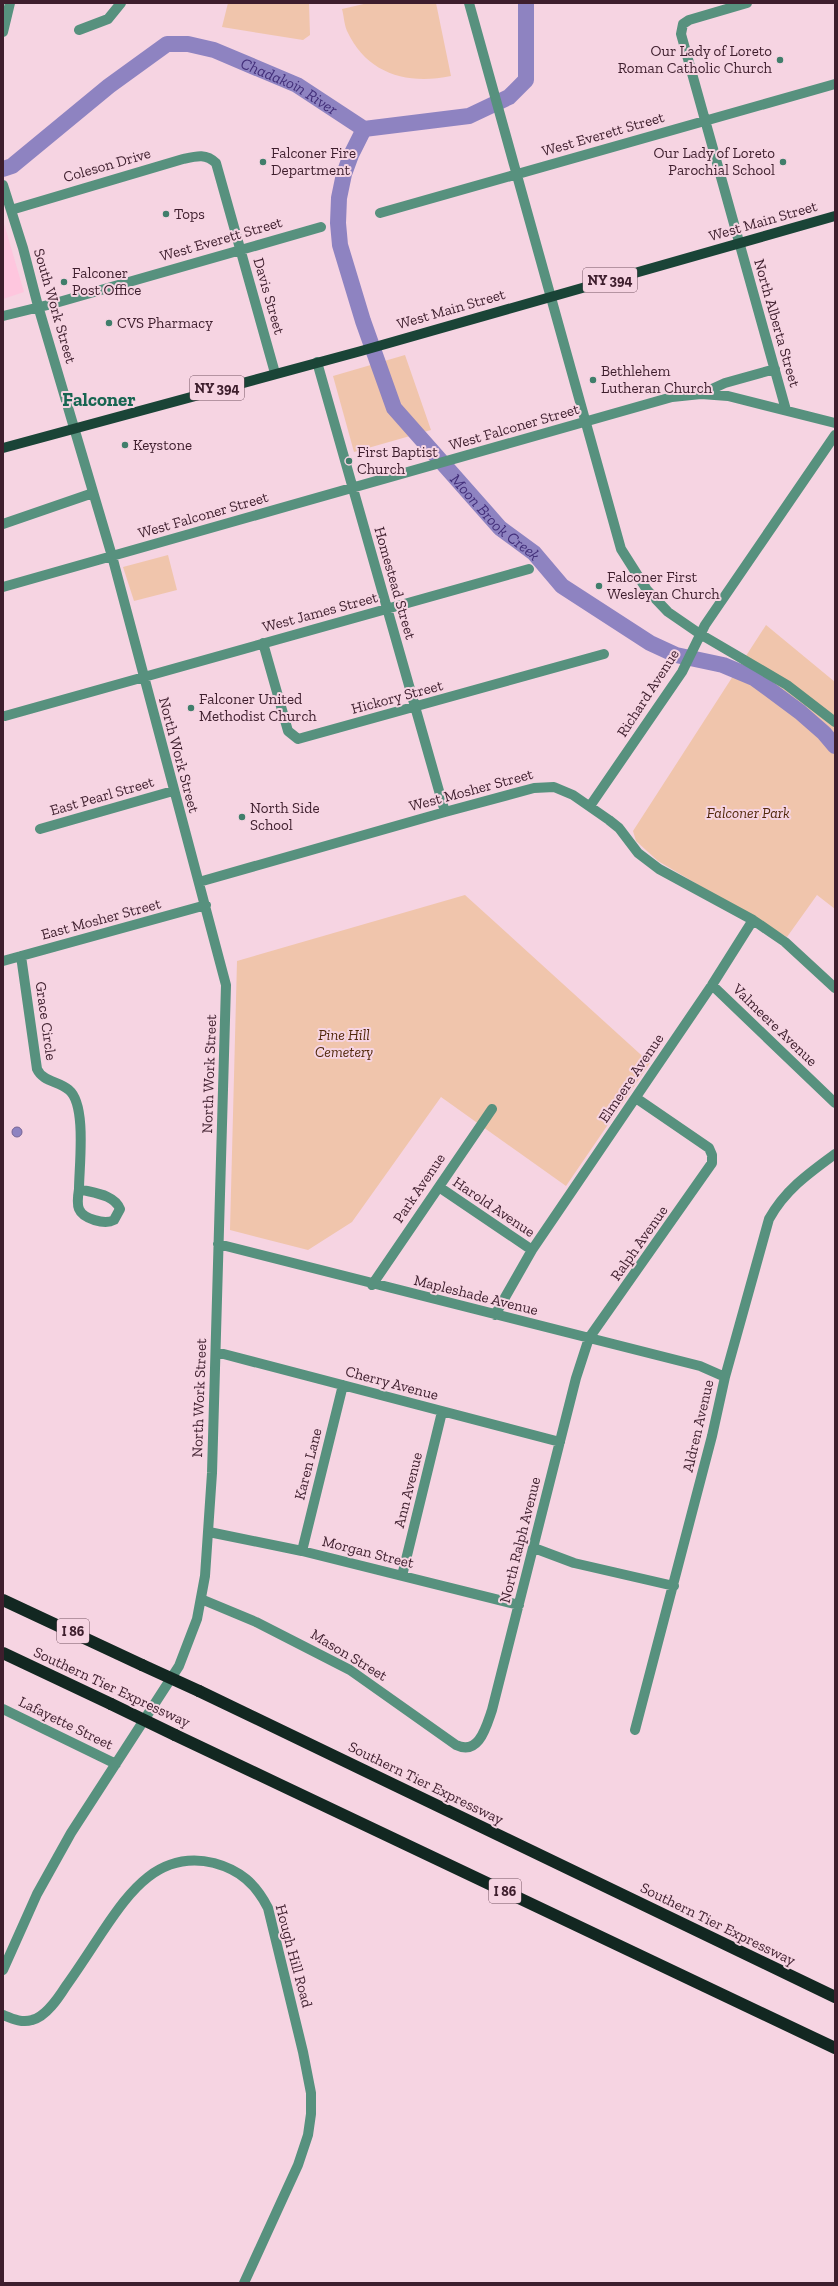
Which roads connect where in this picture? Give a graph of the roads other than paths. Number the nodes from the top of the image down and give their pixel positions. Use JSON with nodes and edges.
{"nodes":[{"id":1,"x":10,"y":3,"type":"edge"},
{"id":2,"x":122,"y":3,"type":"edge"},
{"id":3,"x":469,"y":3,"type":"edge"},
{"id":4,"x":747,"y":3,"type":"edge"},
{"id":5,"x":79,"y":30,"type":"dead end"},
{"id":6,"x":3,"y":32,"type":"edge"},
{"id":7,"x":835,"y":84,"type":"edge"},
{"id":8,"x":706,"y":121,"type":"junction"},
{"id":9,"x":212,"y":160,"type":"joint"},
{"id":10,"x":516,"y":174,"type":"junction"},
{"id":11,"x":4,"y":187,"type":"edge"},
{"id":12,"x":11,"y":210,"type":"junction"},
{"id":13,"x":380,"y":213,"type":"dead end"},
{"id":14,"x":835,"y":216,"type":"edge"},
{"id":15,"x":321,"y":227,"type":"dead end"},
{"id":16,"x":739,"y":244,"type":"junction"},
{"id":17,"x":240,"y":250,"type":"junction"},
{"id":18,"x":549,"y":296,"type":"junction"},
{"id":19,"x":38,"y":306,"type":"junction"},
{"id":20,"x":3,"y":316,"type":"edge"},
{"id":21,"x":317,"y":362,"type":"junction"},
{"id":22,"x":775,"y":370,"type":"junction"},
{"id":23,"x":275,"y":372,"type":"junction"},
{"id":24,"x":702,"y":394,"type":"junction"},
{"id":25,"x":786,"y":410,"type":"junction"},
{"id":26,"x":586,"y":423,"type":"junction"},
{"id":27,"x":835,"y":423,"type":"edge"},
{"id":28,"x":75,"y":430,"type":"junction"},
{"id":29,"x":835,"y":435,"type":"edge"},
{"id":30,"x":3,"y":448,"type":"edge"},
{"id":31,"x":352,"y":488,"type":"junction"},
{"id":32,"x":93,"y":493,"type":"junction"},
{"id":33,"x":3,"y":524,"type":"edge"},
{"id":34,"x":112,"y":556,"type":"junction"},
{"id":35,"x":529,"y":569,"type":"dead end"},
{"id":36,"x":3,"y":587,"type":"edge"},
{"id":37,"x":386,"y":609,"type":"junction"},
{"id":38,"x":700,"y":634,"type":"junction"},
{"id":39,"x":263,"y":643,"type":"junction"},
{"id":40,"x":604,"y":654,"type":"dead end"},
{"id":41,"x":142,"y":677,"type":"junction"},
{"id":42,"x":414,"y":708,"type":"junction"},
{"id":43,"x":5,"y":716,"type":"dead end"},
{"id":44,"x":835,"y":722,"type":"edge"},
{"id":45,"x":173,"y":791,"type":"junction"},
{"id":46,"x":590,"y":806,"type":"junction"},
{"id":47,"x":445,"y":812,"type":"junction"},
{"id":48,"x":40,"y":829,"type":"dead end"},
{"id":49,"x":199,"y":882,"type":"junction"},
{"id":50,"x":206,"y":905,"type":"junction"},
{"id":51,"x":752,"y":920,"type":"junction"},
{"id":52,"x":21,"y":956,"type":"junction"},
{"id":53,"x":3,"y":961,"type":"edge"},
{"id":54,"x":712,"y":984,"type":"junction"},
{"id":55,"x":835,"y":988,"type":"edge"},
{"id":56,"x":636,"y":1098,"type":"junction"},
{"id":57,"x":835,"y":1103,"type":"edge"},
{"id":58,"x":492,"y":1109,"type":"dead end"},
{"id":59,"x":835,"y":1154,"type":"edge"},
{"id":60,"x":439,"y":1187,"type":"junction"},
{"id":61,"x":79,"y":1190,"type":"dead end"},
{"id":62,"x":218,"y":1244,"type":"junction"},
{"id":63,"x":532,"y":1250,"type":"junction"},
{"id":64,"x":372,"y":1285,"type":"junction"},
{"id":65,"x":495,"y":1315,"type":"junction"},
{"id":66,"x":590,"y":1338,"type":"junction"},
{"id":67,"x":216,"y":1352,"type":"junction"},
{"id":68,"x":725,"y":1377,"type":"junction"},
{"id":69,"x":343,"y":1385,"type":"junction"},
{"id":70,"x":442,"y":1412,"type":"junction"},
{"id":71,"x":560,"y":1442,"type":"junction"},
{"id":72,"x":209,"y":1532,"type":"junction"},
{"id":73,"x":534,"y":1548,"type":"junction"},
{"id":74,"x":302,"y":1550,"type":"junction"},
{"id":75,"x":402,"y":1576,"type":"junction"},
{"id":76,"x":674,"y":1586,"type":"junction"},
{"id":77,"x":201,"y":1599,"type":"junction"},
{"id":78,"x":3,"y":1600,"type":"edge"},
{"id":79,"x":519,"y":1605,"type":"junction"},
{"id":80,"x":3,"y":1653,"type":"edge"},
{"id":81,"x":3,"y":1709,"type":"edge"},
{"id":82,"x":635,"y":1730,"type":"dead end"},
{"id":83,"x":473,"y":1746,"type":"joint"},
{"id":84,"x":116,"y":1764,"type":"junction"},
{"id":85,"x":3,"y":1970,"type":"edge"},
{"id":86,"x":835,"y":1997,"type":"edge"},
{"id":87,"x":3,"y":2015,"type":"edge"},
{"id":88,"x":835,"y":2048,"type":"edge"},
{"id":89,"x":244,"y":2283,"type":"edge"}],
"edges":[{"from":1,"to":6,"type":"street"},
{"from":2,"to":5,"type":"street"},
{"from":3,"to":10,"type":"street"},
{"from":4,"to":8,"type":"street","name":"North Alberta Street"},
{"from":7,"to":8,"type":"street","name":"West Everett Street"},
{"from":8,"to":10,"type":"street","name":"West Everett Street"},
{"from":8,"to":16,"type":"street","name":"North Alberta Street"},
{"from":9,"to":12,"type":"street","name":"Coleson Drive"},
{"from":9,"to":17,"type":"street","name":"Davis Street"},
{"from":10,"to":13,"type":"street","name":"West Everett Street"},
{"from":10,"to":18,"type":"street"},
{"from":11,"to":12,"type":"street","name":"South Work Street"},
{"from":12,"to":19,"type":"street","name":"South Work Street"},
{"from":14,"to":16,"type":"main road","name":"West Main Street","number":"NY 394"},
{"from":15,"to":17,"type":"street","name":"West Everett Street"},
{"from":16,"to":18,"type":"main road","name":"West Main Street","number":"NY 394"},
{"from":16,"to":22,"type":"street","name":"North Alberta Street"},
{"from":17,"to":19,"type":"street","name":"West Everett Street"},
{"from":17,"to":23,"type":"street","name":"Davis Street"},
{"from":18,"to":21,"type":"main road","name":"West Main Street","number":"NY 394"},
{"from":18,"to":26,"type":"street"},
{"from":19,"to":20,"type":"street","name":"West Everett Street"},
{"from":19,"to":28,"type":"street","name":"South Work Street"},
{"from":21,"to":23,"type":"main road","name":"West Main Street","number":"NY 394"},
{"from":21,"to":31,"type":"street","name":"Homestead Street"},
{"from":22,"to":24,"type":"street"},
{"from":22,"to":25,"type":"street","name":"North Alberta Street"},
{"from":23,"to":28,"type":"main road","name":"West Main Street","number":"NY 394"},
{"from":24,"to":25,"type":"street","name":"West Falconer Street"},
{"from":24,"to":26,"type":"street","name":"West Falconer Street"},
{"from":25,"to":27,"type":"street","name":"West Falconer Street"},
{"from":26,"to":31,"type":"street","name":"West Falconer Street"},
{"from":26,"to":38,"type":"street"},
{"from":28,"to":30,"type":"main road","number":"NY 394"},
{"from":28,"to":32,"type":"street","name":"North Work Street"},
{"from":29,"to":38,"type":"street","name":"Richard Avenue"},
{"from":31,"to":34,"type":"street","name":"West Falconer Street"},
{"from":31,"to":37,"type":"street","name":"Homestead Street"},
{"from":32,"to":33,"type":"street"},
{"from":32,"to":34,"type":"street","name":"North Work Street"},
{"from":34,"to":36,"type":"street","name":"West Falconer Street"},
{"from":34,"to":41,"type":"street","name":"North Work Street"},
{"from":35,"to":37,"type":"street","name":"West James Street"},
{"from":37,"to":39,"type":"street","name":"West James Street"},
{"from":37,"to":42,"type":"street","name":"Homestead Street"},
{"from":38,"to":44,"type":"street"},
{"from":38,"to":46,"type":"street","name":"Richard Avenue"},
{"from":39,"to":41,"type":"street","name":"West James Street"},
{"from":39,"to":42,"type":"street","name":"Hickory Street"},
{"from":40,"to":42,"type":"street","name":"Hickory Street"},
{"from":41,"to":43,"type":"street","name":"West James Street"},
{"from":41,"to":45,"type":"street","name":"North Work Street"},
{"from":42,"to":47,"type":"street","name":"Homestead Street"},
{"from":45,"to":48,"type":"street","name":"East Pearl Street"},
{"from":45,"to":49,"type":"street","name":"North Work Street"},
{"from":46,"to":47,"type":"street","name":"West Mosher Street"},
{"from":46,"to":51,"type":"street","name":"West Mosher Street"},
{"from":47,"to":49,"type":"street","name":"West Mosher Street"},
{"from":49,"to":50,"type":"street","name":"North Work Street"},
{"from":50,"to":52,"type":"street","name":"East Mosher Street"},
{"from":50,"to":62,"type":"street","name":"North Work Street"},
{"from":51,"to":54,"type":"street","name":"Elmeere Avenue"},
{"from":51,"to":55,"type":"street","name":"West Mosher Street"},
{"from":52,"to":53,"type":"street","name":"East Mosher Street"},
{"from":52,"to":61,"type":"street","name":"Grace Circle"},
{"from":54,"to":56,"type":"street","name":"Elmeere Avenue"},
{"from":54,"to":57,"type":"street","name":"Valmeere Avenue"},
{"from":56,"to":63,"type":"street","name":"Elmeere Avenue"},
{"from":56,"to":66,"type":"street","name":"Ralph Avenue"},
{"from":58,"to":60,"type":"street","name":"Park Avenue"},
{"from":59,"to":68,"type":"street","name":"Aldren Avenue"},
{"from":60,"to":63,"type":"street","name":"Harold Avenue"},
{"from":60,"to":64,"type":"street","name":"Park Avenue"},
{"from":62,"to":64,"type":"street","name":"Mapleshade Avenue"},
{"from":62,"to":67,"type":"street","name":"North Work Street"},
{"from":63,"to":65,"type":"street","name":"Harold Avenue"},
{"from":64,"to":65,"type":"street","name":"Mapleshade Avenue"},
{"from":65,"to":66,"type":"street","name":"Mapleshade Avenue"},
{"from":66,"to":68,"type":"street","name":"Mapleshade Avenue"},
{"from":66,"to":71,"type":"street","name":"North Ralph Avenue"},
{"from":67,"to":69,"type":"street","name":"Cherry Avenue"},
{"from":67,"to":72,"type":"street","name":"North Work Street"},
{"from":68,"to":76,"type":"street","name":"Aldren Avenue"},
{"from":69,"to":70,"type":"street","name":"Cherry Avenue"},
{"from":69,"to":74,"type":"street","name":"Karen Lane"},
{"from":70,"to":71,"type":"street","name":"Cherry Avenue"},
{"from":70,"to":75,"type":"street","name":"Ann Avenue"},
{"from":71,"to":73,"type":"street","name":"North Ralph Avenue"},
{"from":72,"to":74,"type":"street","name":"Morgan Street"},
{"from":72,"to":77,"type":"street","name":"North Work Street"},
{"from":73,"to":76,"type":"street"},
{"from":73,"to":79,"type":"street","name":"North Ralph Avenue"},
{"from":74,"to":75,"type":"street","name":"Morgan Street"},
{"from":75,"to":79,"type":"street","name":"Morgan Street"},
{"from":76,"to":82,"type":"street","name":"Aldren Avenue"},
{"from":77,"to":83,"type":"street","name":"Mason Street"},
{"from":77,"to":84,"type":"street","name":"North Work Street"},
{"from":78,"to":86,"type":"highway","name":"Southern Tier Expressway","number":"I 86","bridge":true},
{"from":79,"to":83,"type":"street","name":"North Ralph Avenue"},
{"from":80,"to":88,"type":"highway","name":"Southern Tier Expressway","number":"I 86","bridge":true},
{"from":81,"to":84,"type":"street","name":"Lafayette Street"},
{"from":84,"to":85,"type":"street","name":"North Work Street"},
{"from":87,"to":89,"type":"street","name":"Hough Hill Road"}]}
